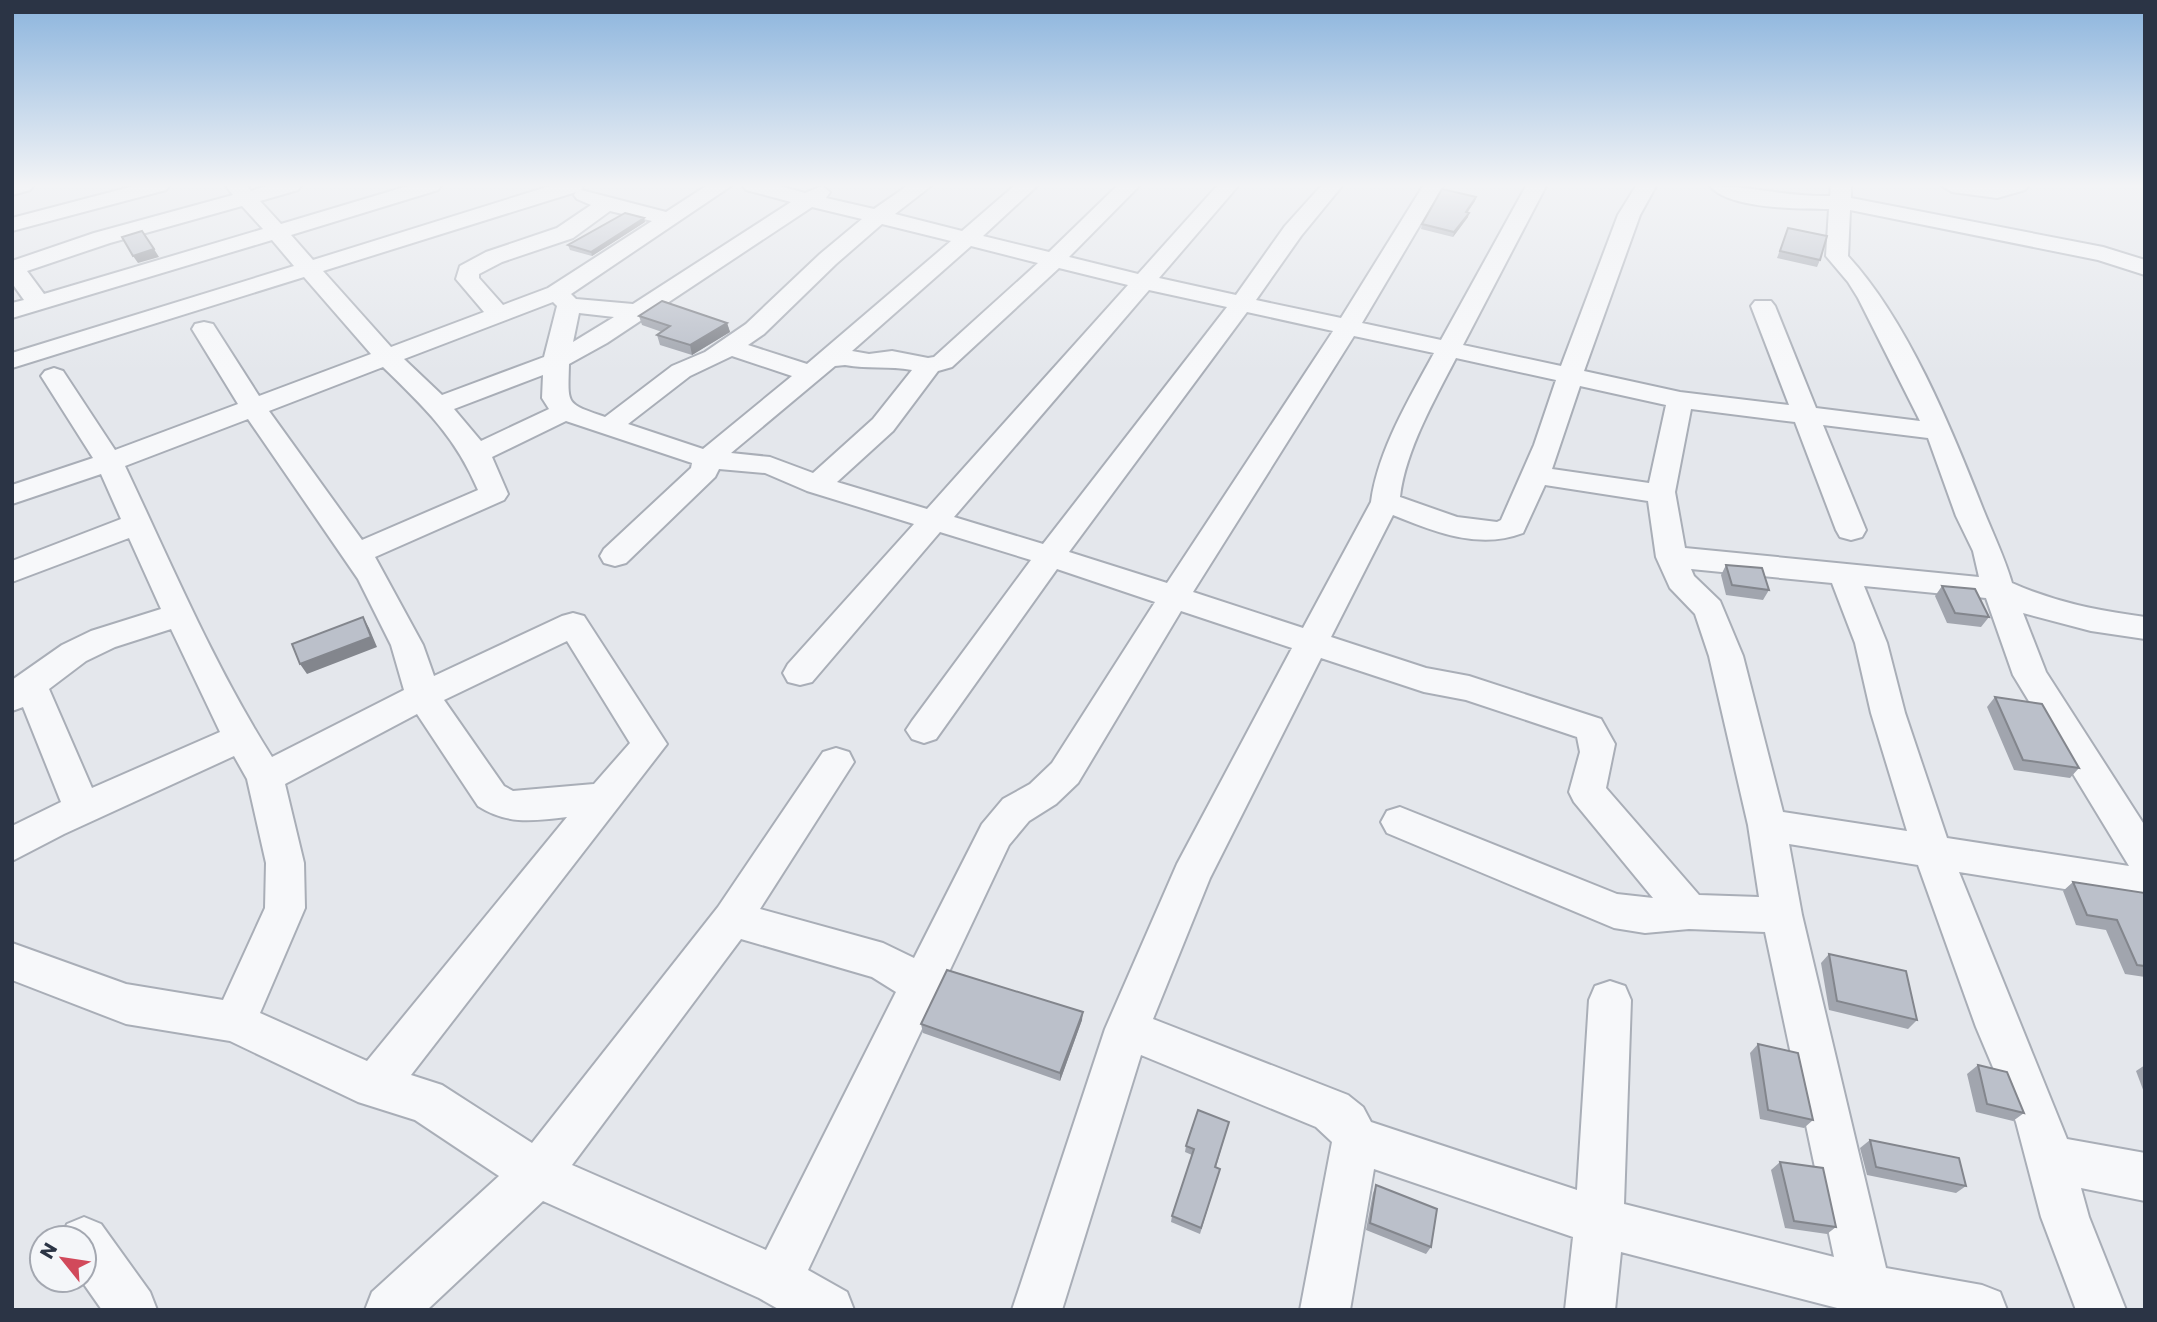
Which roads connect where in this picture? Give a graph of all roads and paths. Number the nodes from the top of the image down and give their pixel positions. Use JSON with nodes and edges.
{"nodes":[{"id":1,"x":73,"y":248,"type":"edge"},
{"id":2,"x":222,"y":248,"type":"edge"},
{"id":3,"x":290,"y":248,"type":"edge"},
{"id":4,"x":377,"y":248,"type":"edge"},
{"id":5,"x":522,"y":248,"type":"edge"},
{"id":6,"x":631,"y":248,"type":"edge"},
{"id":7,"x":735,"y":248,"type":"edge"},
{"id":8,"x":841,"y":248,"type":"edge"},
{"id":9,"x":955,"y":248,"type":"edge"},
{"id":10,"x":1007,"y":248,"type":"edge"},
{"id":11,"x":1065,"y":248,"type":"edge"},
{"id":12,"x":1174,"y":248,"type":"edge"},
{"id":13,"x":1281,"y":248,"type":"edge"},
{"id":14,"x":1396,"y":248,"type":"edge"},
{"id":15,"x":1503,"y":248,"type":"edge"},
{"id":16,"x":1617,"y":248,"type":"edge"},
{"id":17,"x":1837,"y":248,"type":"edge"},
{"id":18,"x":2075,"y":248,"type":"edge"},
{"id":19,"x":1052,"y":260,"type":"junction"},
{"id":20,"x":13,"y":268,"type":"edge"},
{"id":21,"x":2145,"y":268,"type":"edge"},
{"id":22,"x":310,"y":269,"type":"junction"},
{"id":23,"x":1144,"y":282,"type":"junction"},
{"id":24,"x":562,"y":299,"type":"junction"},
{"id":25,"x":38,"y":302,"type":"junction"},
{"id":26,"x":1242,"y":303,"type":"junction"},
{"id":27,"x":1763,"y":306,"type":"dead end"},
{"id":28,"x":12,"y":311,"type":"edge"},
{"id":29,"x":638,"y":312,"type":"junction"},
{"id":30,"x":500,"y":316,"type":"junction"},
{"id":31,"x":1349,"y":325,"type":"junction"},
{"id":32,"x":204,"y":329,"type":"dead end"},
{"id":33,"x":729,"y":346,"type":"junction"},
{"id":34,"x":1450,"y":349,"type":"junction"},
{"id":35,"x":386,"y":356,"type":"junction"},
{"id":36,"x":12,"y":361,"type":"edge"},
{"id":37,"x":556,"y":361,"type":"junction"},
{"id":38,"x":819,"y":366,"type":"junction"},
{"id":39,"x":929,"y":366,"type":"junction"},
{"id":40,"x":1570,"y":375,"type":"junction"},
{"id":41,"x":54,"y":376,"type":"dead end"},
{"id":42,"x":1680,"y":400,"type":"junction"},
{"id":43,"x":438,"y":406,"type":"junction"},
{"id":44,"x":253,"y":407,"type":"junction"},
{"id":45,"x":564,"y":412,"type":"junction"},
{"id":46,"x":1805,"y":416,"type":"junction"},
{"id":47,"x":610,"y":426,"type":"junction"},
{"id":48,"x":1939,"y":431,"type":"junction"},
{"id":49,"x":476,"y":454,"type":"junction"},
{"id":50,"x":707,"y":459,"type":"junction"},
{"id":51,"x":109,"y":462,"type":"junction"},
{"id":52,"x":1535,"y":475,"type":"junction"},
{"id":53,"x":817,"y":485,"type":"junction"},
{"id":54,"x":12,"y":495,"type":"edge"},
{"id":55,"x":1661,"y":495,"type":"junction"},
{"id":56,"x":1385,"y":502,"type":"junction"},
{"id":57,"x":933,"y":519,"type":"junction"},
{"id":58,"x":137,"y":524,"type":"junction"},
{"id":59,"x":1851,"y":530,"type":"dead end"},
{"id":60,"x":356,"y":554,"type":"junction"},
{"id":61,"x":615,"y":556,"type":"dead end"},
{"id":62,"x":1050,"y":556,"type":"junction"},
{"id":63,"x":1671,"y":557,"type":"junction"},
{"id":64,"x":12,"y":572,"type":"edge"},
{"id":65,"x":1843,"y":572,"type":"junction"},
{"id":66,"x":1998,"y":589,"type":"junction"},
{"id":67,"x":1174,"y":597,"type":"junction"},
{"id":68,"x":180,"y":615,"type":"junction"},
{"id":69,"x":2145,"y":628,"type":"edge"},
{"id":70,"x":1312,"y":642,"type":"junction"},
{"id":71,"x":800,"y":673,"type":"dead end"},
{"id":72,"x":21,"y":691,"type":"edge"},
{"id":73,"x":423,"y":696,"type":"junction"},
{"id":74,"x":924,"y":730,"type":"dead end"},
{"id":75,"x":241,"y":738,"type":"junction"},
{"id":76,"x":836,"y":762,"type":"dead end"},
{"id":77,"x":265,"y":777,"type":"junction"},
{"id":78,"x":605,"y":798,"type":"junction"},
{"id":79,"x":82,"y":809,"type":"junction"},
{"id":80,"x":1400,"y":822,"type":"dead end"},
{"id":81,"x":1767,"y":825,"type":"junction"},
{"id":82,"x":12,"y":845,"type":"edge"},
{"id":83,"x":1932,"y":851,"type":"junction"},
{"id":84,"x":2145,"y":859,"type":"edge"},
{"id":85,"x":2145,"y":885,"type":"edge"},
{"id":86,"x":1689,"y":912,"type":"junction"},
{"id":87,"x":1782,"y":915,"type":"junction"},
{"id":88,"x":733,"y":919,"type":"junction"},
{"id":89,"x":12,"y":961,"type":"edge"},
{"id":90,"x":922,"y":985,"type":"junction"},
{"id":91,"x":1610,"y":1000,"type":"dead end"},
{"id":92,"x":235,"y":1022,"type":"junction"},
{"id":93,"x":1127,"y":1029,"type":"junction"},
{"id":94,"x":374,"y":1087,"type":"junction"},
{"id":95,"x":1356,"y":1140,"type":"junction"},
{"id":96,"x":2049,"y":1158,"type":"junction"},
{"id":97,"x":537,"y":1174,"type":"junction"},
{"id":98,"x":2145,"y":1177,"type":"edge"},
{"id":99,"x":1599,"y":1222,"type":"junction"},
{"id":100,"x":98,"y":1261,"type":"edge"},
{"id":101,"x":777,"y":1280,"type":"junction"},
{"id":102,"x":1866,"y":1290,"type":"junction"},
{"id":103,"x":132,"y":1310,"type":"edge"},
{"id":104,"x":390,"y":1310,"type":"edge"},
{"id":105,"x":830,"y":1310,"type":"edge"},
{"id":106,"x":1037,"y":1310,"type":"edge"},
{"id":107,"x":1325,"y":1310,"type":"edge"},
{"id":108,"x":1590,"y":1310,"type":"edge"},
{"id":109,"x":1982,"y":1310,"type":"edge"},
{"id":110,"x":2101,"y":1310,"type":"edge"}],
"edges":[{"from":1,"to":20,"type":"street"},
{"from":2,"to":25,"type":"street"},
{"from":3,"to":22,"type":"street"},
{"from":4,"to":22,"type":"street"},
{"from":5,"to":30,"type":"street"},
{"from":6,"to":24,"type":"street"},
{"from":7,"to":29,"type":"street"},
{"from":8,"to":33,"type":"street"},
{"from":9,"to":38,"type":"street"},
{"from":10,"to":19,"type":"street"},
{"from":11,"to":19,"type":"street"},
{"from":12,"to":23,"type":"street"},
{"from":13,"to":26,"type":"street"},
{"from":14,"to":31,"type":"street"},
{"from":15,"to":34,"type":"street"},
{"from":16,"to":40,"type":"street"},
{"from":17,"to":48,"type":"street"},
{"from":18,"to":21,"type":"street"},
{"from":19,"to":23,"type":"street"},
{"from":19,"to":39,"type":"street"},
{"from":20,"to":25,"type":"street"},
{"from":22,"to":35,"type":"street"},
{"from":22,"to":36,"type":"street"},
{"from":23,"to":26,"type":"street"},
{"from":23,"to":57,"type":"street"},
{"from":24,"to":29,"type":"street"},
{"from":24,"to":30,"type":"street"},
{"from":24,"to":37,"type":"street"},
{"from":25,"to":28,"type":"street"},
{"from":26,"to":31,"type":"street"},
{"from":26,"to":62,"type":"street"},
{"from":27,"to":46,"type":"street"},
{"from":29,"to":37,"type":"street"},
{"from":30,"to":35,"type":"street"},
{"from":31,"to":34,"type":"street"},
{"from":31,"to":67,"type":"street"},
{"from":32,"to":44,"type":"street"},
{"from":33,"to":38,"type":"street"},
{"from":33,"to":47,"type":"street"},
{"from":34,"to":40,"type":"street"},
{"from":34,"to":56,"type":"street"},
{"from":35,"to":43,"type":"street"},
{"from":35,"to":44,"type":"street"},
{"from":37,"to":43,"type":"street"},
{"from":37,"to":45,"type":"street"},
{"from":38,"to":39,"type":"street"},
{"from":38,"to":50,"type":"street"},
{"from":39,"to":53,"type":"street"},
{"from":40,"to":42,"type":"street"},
{"from":40,"to":52,"type":"street"},
{"from":41,"to":51,"type":"street"},
{"from":42,"to":46,"type":"street"},
{"from":42,"to":55,"type":"street"},
{"from":43,"to":49,"type":"street"},
{"from":44,"to":51,"type":"street"},
{"from":44,"to":60,"type":"street"},
{"from":45,"to":47,"type":"street"},
{"from":45,"to":49,"type":"street"},
{"from":46,"to":48,"type":"street"},
{"from":46,"to":59,"type":"street"},
{"from":47,"to":50,"type":"street"},
{"from":48,"to":66,"type":"street"},
{"from":49,"to":60,"type":"street"},
{"from":50,"to":53,"type":"street"},
{"from":50,"to":61,"type":"street"},
{"from":51,"to":54,"type":"street"},
{"from":51,"to":58,"type":"street"},
{"from":52,"to":55,"type":"street"},
{"from":52,"to":56,"type":"street"},
{"from":53,"to":57,"type":"street"},
{"from":55,"to":63,"type":"street"},
{"from":56,"to":70,"type":"street"},
{"from":57,"to":62,"type":"street"},
{"from":57,"to":71,"type":"street"},
{"from":58,"to":64,"type":"street"},
{"from":58,"to":68,"type":"street"},
{"from":60,"to":73,"type":"street"},
{"from":62,"to":67,"type":"street"},
{"from":62,"to":74,"type":"street"},
{"from":63,"to":65,"type":"street"},
{"from":63,"to":81,"type":"street"},
{"from":65,"to":66,"type":"street"},
{"from":65,"to":83,"type":"street"},
{"from":66,"to":69,"type":"street"},
{"from":66,"to":84,"type":"street"},
{"from":67,"to":70,"type":"street"},
{"from":67,"to":90,"type":"street"},
{"from":68,"to":72,"type":"street"},
{"from":68,"to":75,"type":"street"},
{"from":70,"to":86,"type":"street"},
{"from":70,"to":93,"type":"street"},
{"from":72,"to":79,"type":"street"},
{"from":73,"to":77,"type":"street"},
{"from":73,"to":78,"type":"street"},
{"from":73,"to":78,"type":"street"},
{"from":75,"to":77,"type":"street"},
{"from":75,"to":79,"type":"street"},
{"from":76,"to":88,"type":"street"},
{"from":77,"to":92,"type":"street"},
{"from":78,"to":94,"type":"street"},
{"from":79,"to":82,"type":"street"},
{"from":80,"to":86,"type":"street"},
{"from":81,"to":83,"type":"street"},
{"from":81,"to":87,"type":"street"},
{"from":83,"to":85,"type":"street"},
{"from":83,"to":96,"type":"street"},
{"from":86,"to":87,"type":"street"},
{"from":87,"to":102,"type":"street"},
{"from":88,"to":90,"type":"street"},
{"from":88,"to":97,"type":"street"},
{"from":89,"to":92,"type":"street"},
{"from":90,"to":101,"type":"street"},
{"from":91,"to":99,"type":"street"},
{"from":92,"to":94,"type":"street"},
{"from":93,"to":95,"type":"street"},
{"from":93,"to":106,"type":"street"},
{"from":94,"to":97,"type":"street"},
{"from":95,"to":99,"type":"street"},
{"from":95,"to":107,"type":"street"},
{"from":96,"to":98,"type":"street"},
{"from":96,"to":110,"type":"street"},
{"from":97,"to":101,"type":"street"},
{"from":97,"to":104,"type":"street"},
{"from":99,"to":102,"type":"street"},
{"from":99,"to":108,"type":"street"},
{"from":100,"to":103,"type":"street"},
{"from":101,"to":105,"type":"street"},
{"from":102,"to":109,"type":"street"}]}
